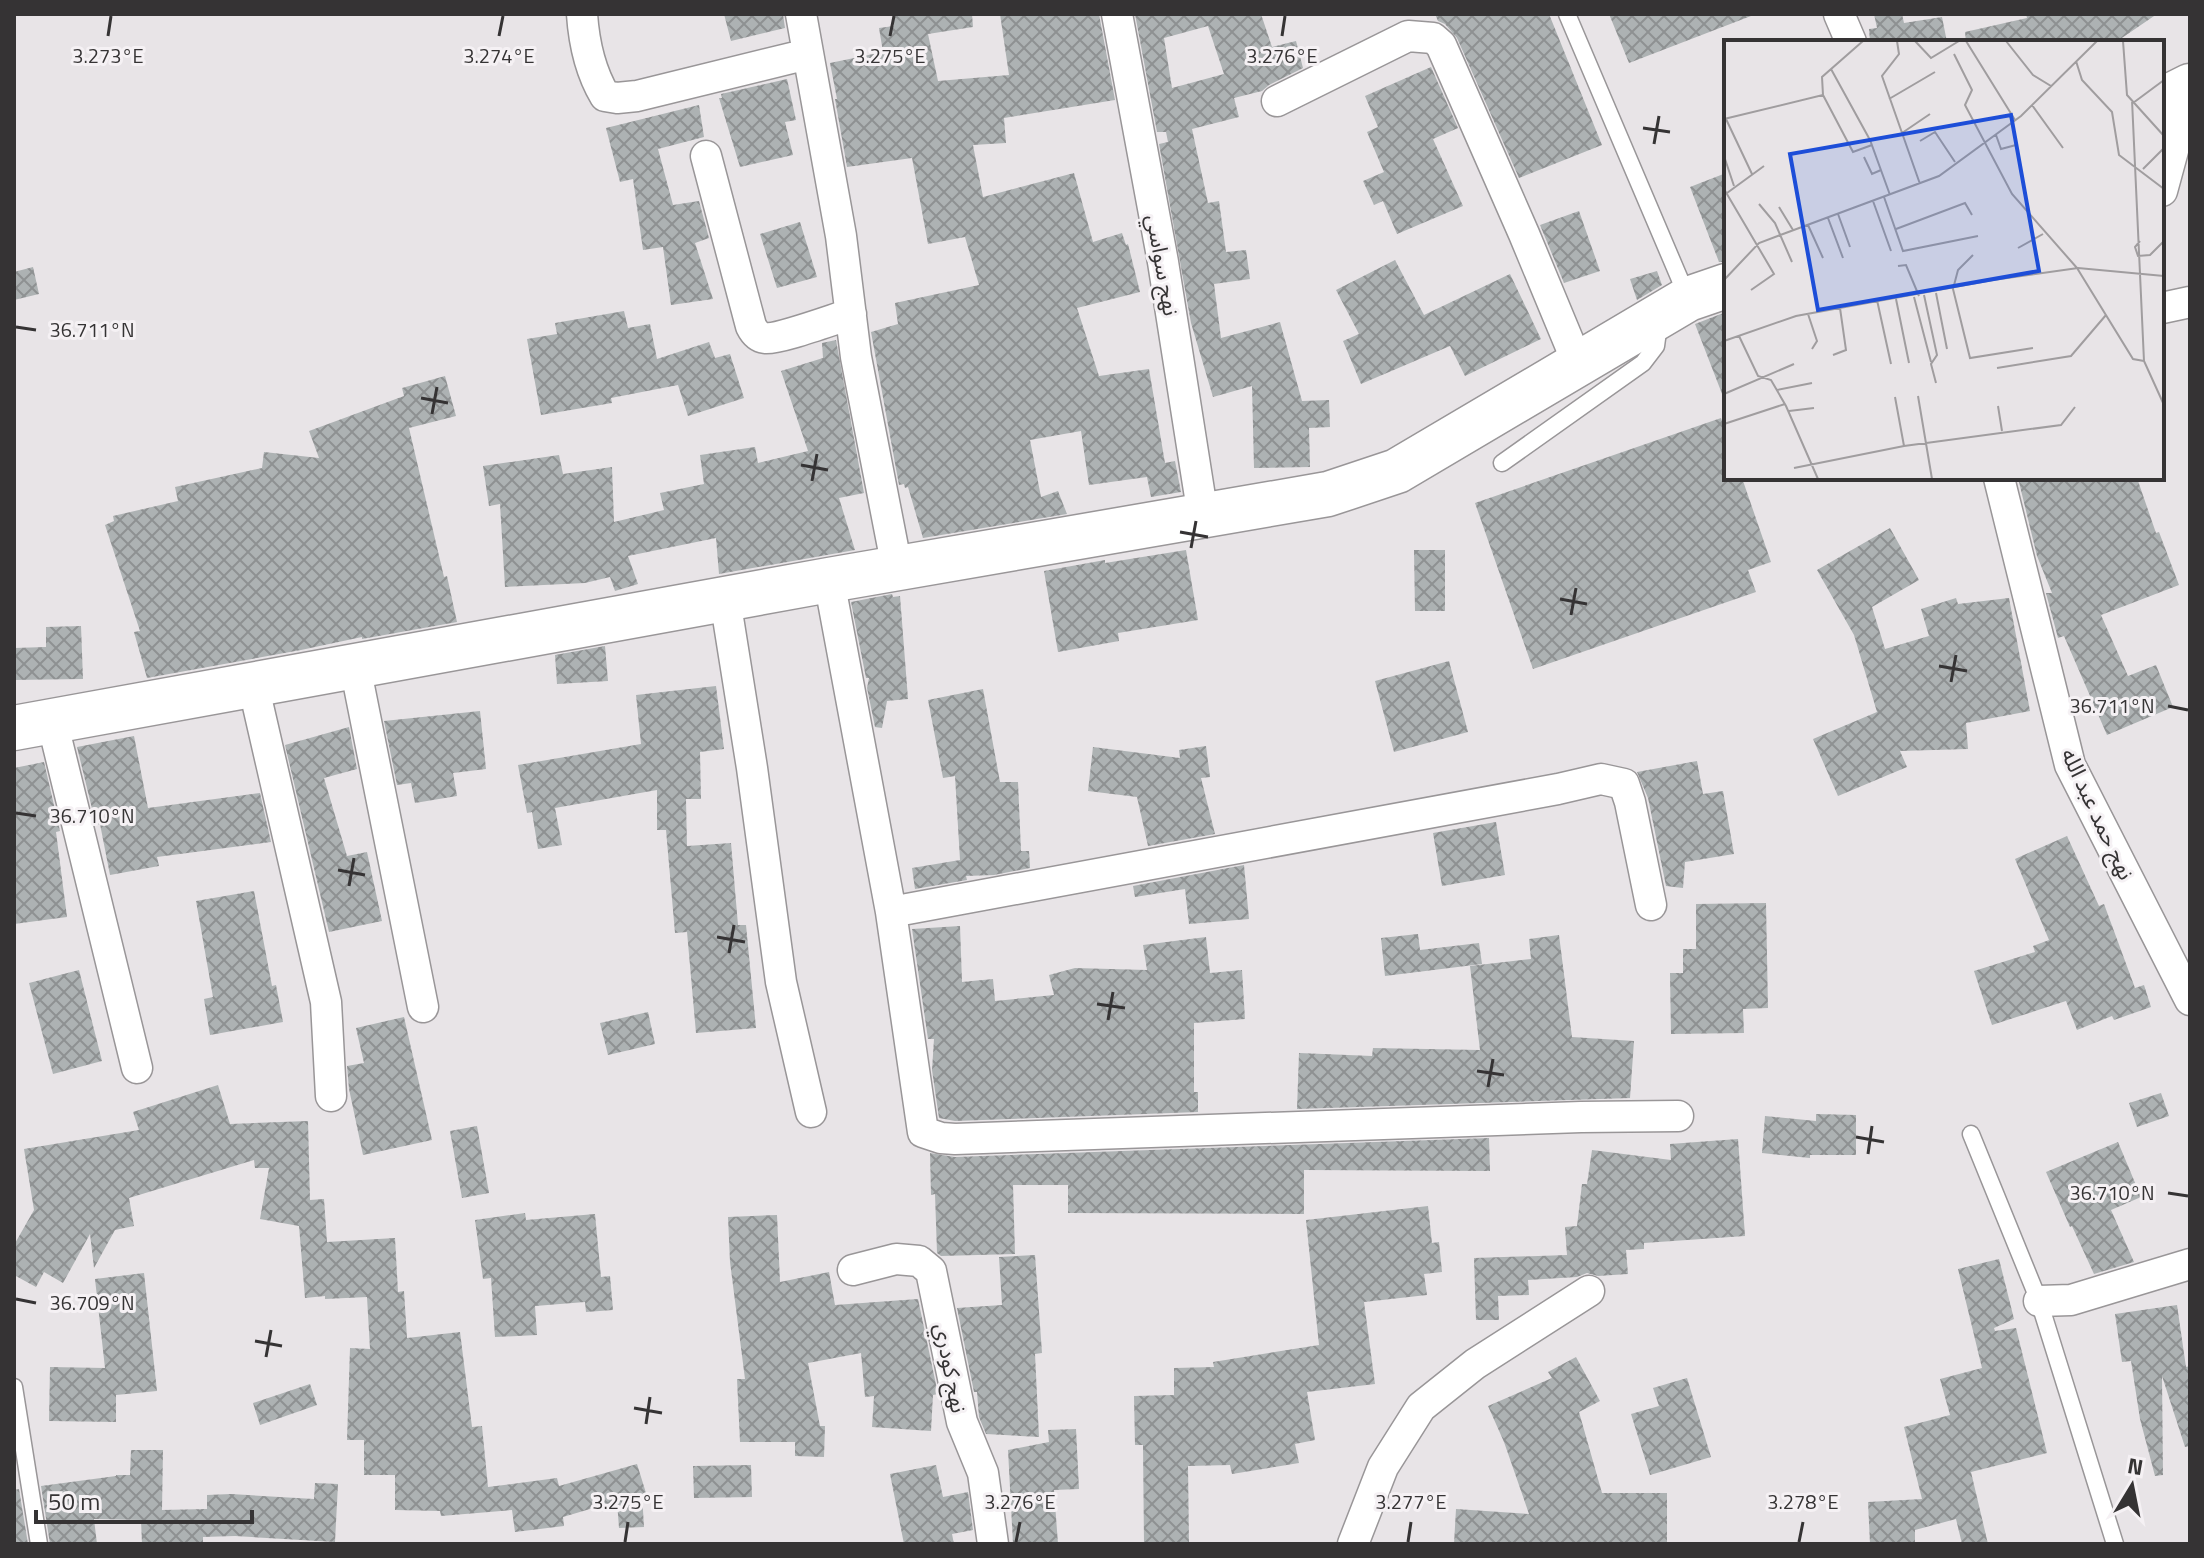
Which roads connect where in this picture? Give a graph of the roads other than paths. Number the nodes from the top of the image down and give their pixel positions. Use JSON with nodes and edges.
{"nodes":[{"id":1,"x":582,"y":14,"type":"edge"},
{"id":2,"x":801,"y":14,"type":"edge"},
{"id":3,"x":1117,"y":14,"type":"edge"},
{"id":4,"x":1567,"y":14,"type":"edge"},
{"id":5,"x":1839,"y":14,"type":"edge"},
{"id":6,"x":1850,"y":40,"type":"edge"},
{"id":7,"x":808,"y":54,"type":"junction"},
{"id":8,"x":2190,"y":87,"type":"edge"},
{"id":9,"x":2164,"y":99,"type":"edge"},
{"id":10,"x":1277,"y":101,"type":"dead end"},
{"id":11,"x":706,"y":156,"type":"dead end"},
{"id":12,"x":2164,"y":184,"type":"edge"},
{"id":13,"x":1692,"y":300,"type":"edge"},
{"id":14,"x":2190,"y":302,"type":"edge"},
{"id":15,"x":2164,"y":308,"type":"edge"},
{"id":16,"x":851,"y":314,"type":"junction"},
{"id":17,"x":1578,"y":364,"type":"junction"},
{"id":18,"x":1502,"y":463,"type":"dead end"},
{"id":19,"x":1999,"y":480,"type":"edge"},
{"id":20,"x":1203,"y":516,"type":"junction"},
{"id":21,"x":897,"y":568,"type":"junction"},
{"id":22,"x":829,"y":580,"type":"junction"},
{"id":23,"x":725,"y":599,"type":"junction"},
{"id":24,"x":355,"y":666,"type":"junction"},
{"id":25,"x":253,"y":684,"type":"junction"},
{"id":26,"x":33,"y":725,"type":"edge"},
{"id":27,"x":1651,"y":905,"type":"dead end"},
{"id":28,"x":891,"y":912,"type":"junction"},
{"id":29,"x":2190,"y":1000,"type":"edge"},
{"id":30,"x":423,"y":1007,"type":"dead end"},
{"id":31,"x":137,"y":1068,"type":"dead end"},
{"id":32,"x":331,"y":1096,"type":"dead end"},
{"id":33,"x":811,"y":1112,"type":"dead end"},
{"id":34,"x":1678,"y":1116,"type":"dead end"},
{"id":35,"x":1971,"y":1134,"type":"dead end"},
{"id":36,"x":2190,"y":1264,"type":"edge"},
{"id":37,"x":853,"y":1270,"type":"dead end"},
{"id":38,"x":1589,"y":1291,"type":"dead end"},
{"id":39,"x":2039,"y":1301,"type":"junction"},
{"id":40,"x":14,"y":1387,"type":"edge"},
{"id":41,"x":39,"y":1544,"type":"edge"},
{"id":42,"x":993,"y":1544,"type":"edge"},
{"id":43,"x":1353,"y":1544,"type":"edge"},
{"id":44,"x":2115,"y":1544,"type":"edge"}],
"edges":[{"from":1,"to":7,"type":"street"},
{"from":2,"to":7,"type":"street"},
{"from":3,"to":20,"type":"street","name":"نهج سواسي"},
{"from":4,"to":13,"type":"lane"},
{"from":5,"to":6,"type":"street"},
{"from":7,"to":16,"type":"street"},
{"from":8,"to":9,"type":"street"},
{"from":8,"to":12,"type":"street"},
{"from":10,"to":17,"type":"street"},
{"from":11,"to":16,"type":"street"},
{"from":13,"to":17,"type":"street"},
{"from":13,"to":18,"type":"lane"},
{"from":14,"to":15,"type":"street"},
{"from":16,"to":21,"type":"street"},
{"from":17,"to":20,"type":"street"},
{"from":19,"to":29,"type":"street","name":"نهج حمد عبد الله"},
{"from":20,"to":21,"type":"street"},
{"from":21,"to":22,"type":"street"},
{"from":22,"to":23,"type":"street"},
{"from":22,"to":28,"type":"street"},
{"from":23,"to":24,"type":"street"},
{"from":23,"to":33,"type":"street"},
{"from":24,"to":25,"type":"street"},
{"from":24,"to":30,"type":"street"},
{"from":25,"to":26,"type":"street"},
{"from":25,"to":32,"type":"street"},
{"from":26,"to":31,"type":"street"},
{"from":27,"to":28,"type":"street"},
{"from":28,"to":34,"type":"street"},
{"from":35,"to":39,"type":"lane"},
{"from":36,"to":39,"type":"street"},
{"from":37,"to":42,"type":"street","name":"نهج كودري"},
{"from":38,"to":43,"type":"street"},
{"from":39,"to":44,"type":"lane"},
{"from":40,"to":41,"type":"lane"}]}
